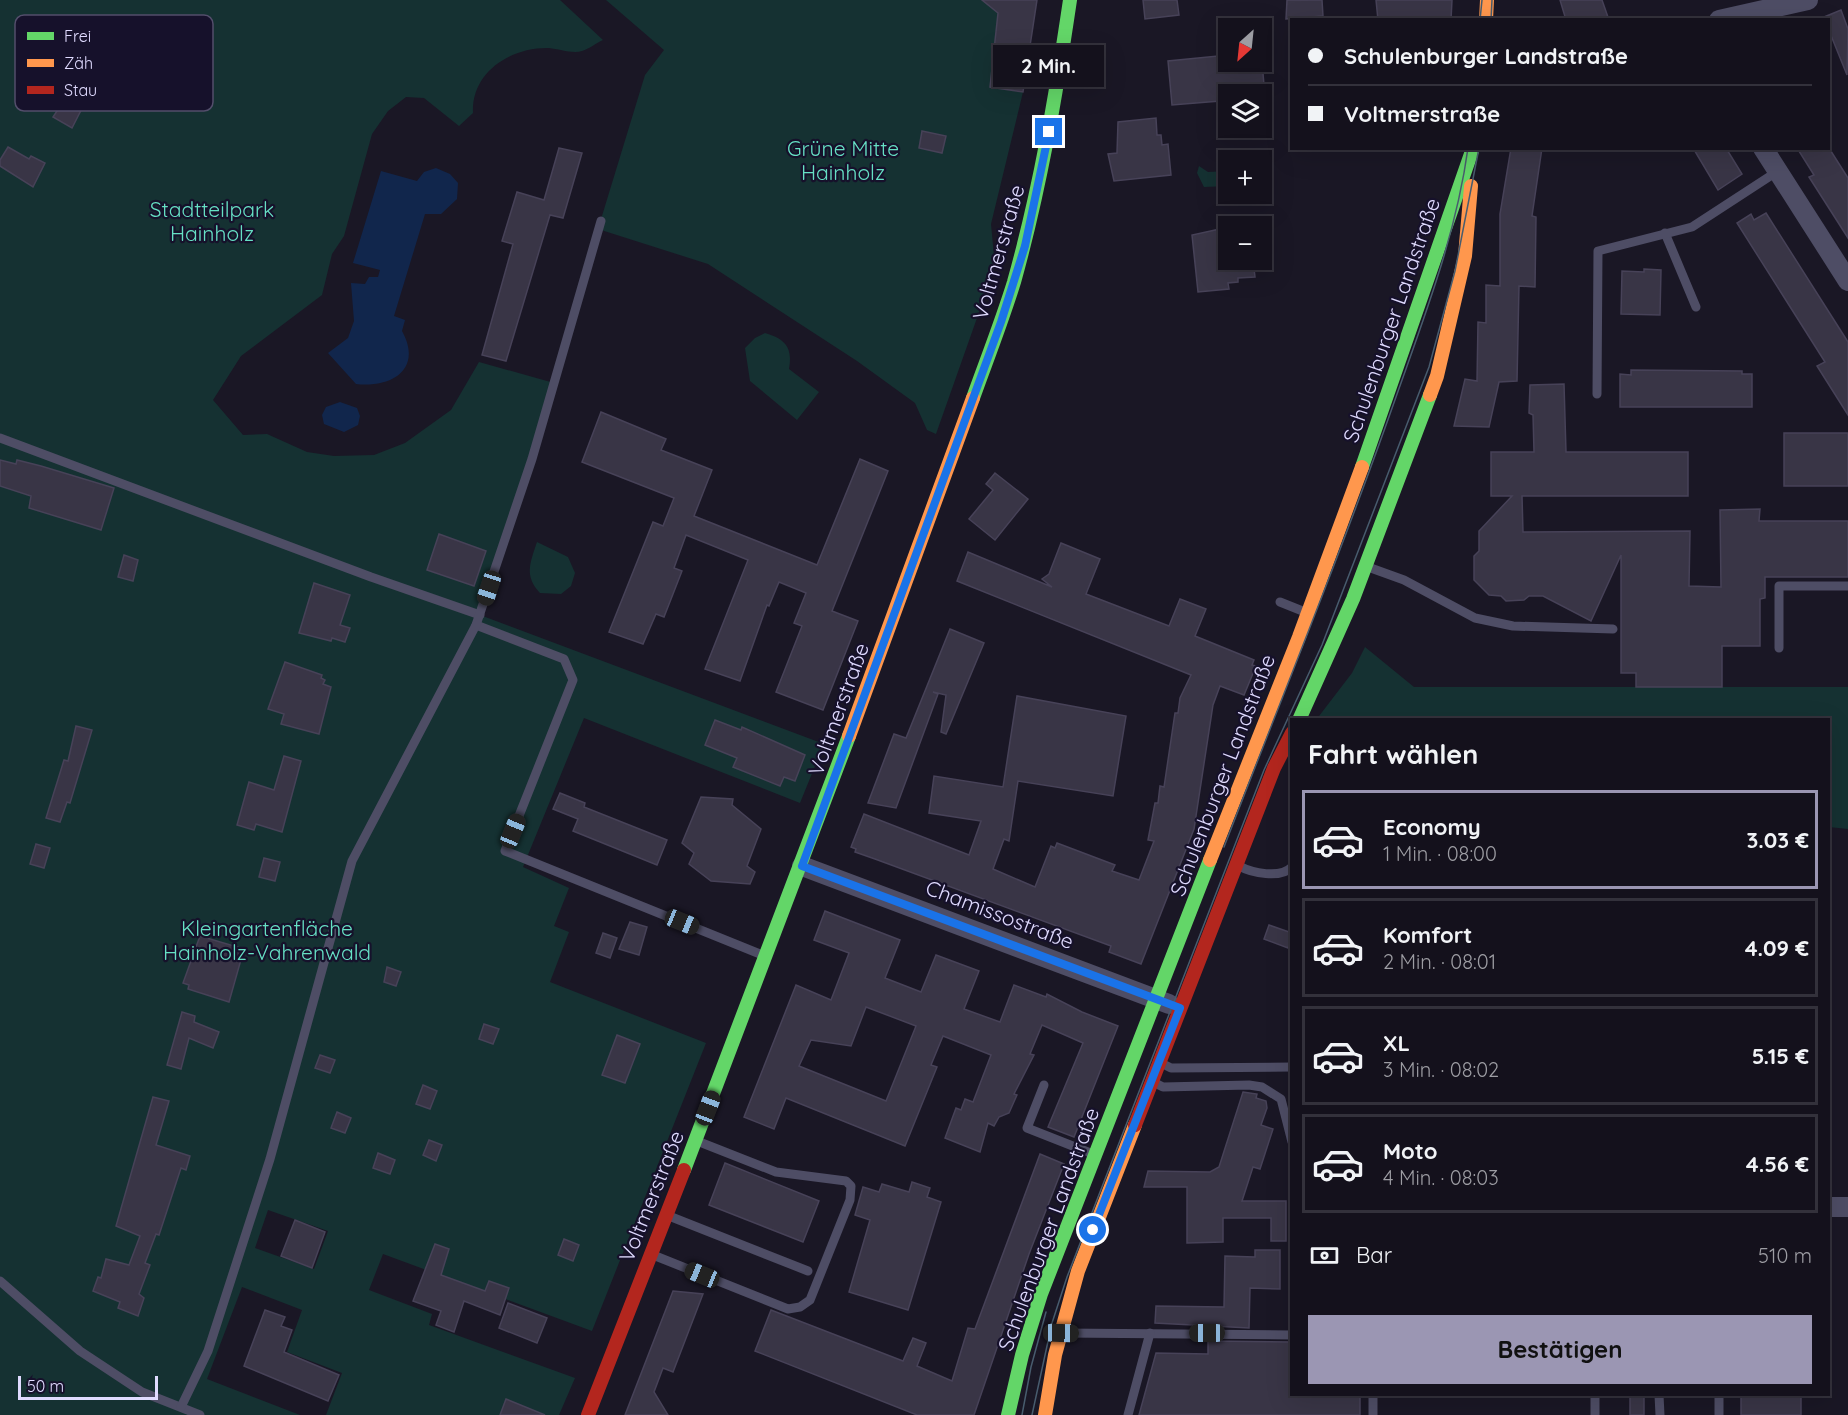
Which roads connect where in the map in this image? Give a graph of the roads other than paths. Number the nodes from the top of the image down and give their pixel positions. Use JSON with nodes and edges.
{"nodes":[{"id":1,"x":1070,"y":0,"type":"edge"},
{"id":2,"x":1487,"y":0,"type":"edge"},
{"id":3,"x":1808,"y":0,"type":"edge"},
{"id":4,"x":1486,"y":18,"type":"edge"},
{"id":5,"x":1728,"y":18,"type":"edge"},
{"id":6,"x":1472,"y":150,"type":"edge"},
{"id":7,"x":1473,"y":150,"type":"edge"},
{"id":8,"x":1764,"y":150,"type":"edge"},
{"id":9,"x":1778,"y":171,"type":"junction"},
{"id":10,"x":601,"y":221,"type":"dead end"},
{"id":11,"x":1665,"y":233,"type":"junction"},
{"id":12,"x":1848,"y":281,"type":"edge"},
{"id":13,"x":1696,"y":307,"type":"dead end"},
{"id":14,"x":1597,"y":394,"type":"dead end"},
{"id":15,"x":0,"y":438,"type":"edge"},
{"id":16,"x":1366,"y":566,"type":"junction"},
{"id":17,"x":1848,"y":586,"type":"edge"},
{"id":18,"x":1280,"y":602,"type":"dead end"},
{"id":19,"x":1307,"y":613,"type":"junction"},
{"id":20,"x":480,"y":615,"type":"junction"},
{"id":21,"x":476,"y":625,"type":"junction"},
{"id":22,"x":1612,"y":628,"type":"dead end"},
{"id":23,"x":1779,"y":648,"type":"dead end"},
{"id":24,"x":1300,"y":718,"type":"edge"},
{"id":25,"x":1288,"y":748,"type":"edge"},
{"id":26,"x":1237,"y":865,"type":"junction"},
{"id":27,"x":802,"y":866,"type":"junction"},
{"id":28,"x":1290,"y":868,"type":"edge"},
{"id":29,"x":767,"y":957,"type":"junction"},
{"id":30,"x":1158,"y":999,"type":"junction"},
{"id":31,"x":1180,"y":1008,"type":"junction"},
{"id":32,"x":1159,"y":1063,"type":"junction"},
{"id":33,"x":1290,"y":1067,"type":"edge"},
{"id":34,"x":1140,"y":1077,"type":"junction"},
{"id":35,"x":1044,"y":1085,"type":"dead end"},
{"id":36,"x":1290,"y":1134,"type":"edge"},
{"id":37,"x":696,"y":1140,"type":"junction"},
{"id":38,"x":1107,"y":1159,"type":"junction"},
{"id":39,"x":1830,"y":1207,"type":"edge"},
{"id":40,"x":1848,"y":1207,"type":"edge"},
{"id":41,"x":666,"y":1215,"type":"junction"},
{"id":42,"x":651,"y":1254,"type":"junction"},
{"id":43,"x":808,"y":1271,"type":"dead end"},
{"id":44,"x":0,"y":1281,"type":"edge"},
{"id":45,"x":1061,"y":1333,"type":"junction"},
{"id":46,"x":1150,"y":1333,"type":"junction"},
{"id":47,"x":1290,"y":1335,"type":"edge"},
{"id":48,"x":1373,"y":1396,"type":"edge"},
{"id":49,"x":1595,"y":1396,"type":"edge"},
{"id":50,"x":1659,"y":1396,"type":"edge"},
{"id":51,"x":1719,"y":1396,"type":"edge"},
{"id":52,"x":181,"y":1407,"type":"junction"},
{"id":53,"x":200,"y":1415,"type":"edge"},
{"id":54,"x":588,"y":1415,"type":"edge"},
{"id":55,"x":1008,"y":1415,"type":"edge"},
{"id":56,"x":1045,"y":1415,"type":"edge"},
{"id":57,"x":1128,"y":1415,"type":"edge"},
{"id":58,"x":1373,"y":1415,"type":"edge"},
{"id":59,"x":1595,"y":1415,"type":"edge"},
{"id":60,"x":1660,"y":1415,"type":"edge"},
{"id":61,"x":1719,"y":1415,"type":"edge"}],
"edges":[{"from":1,"to":27,"type":"main road","name":"Voltmerstraße"},
{"from":2,"to":4,"type":"main road"},
{"from":3,"to":5,"type":"street"},
{"from":6,"to":19,"type":"main road","name":"Schulenburger Landstraße"},
{"from":7,"to":16,"type":"main road","name":"Schulenburger Landstraße"},
{"from":8,"to":9,"type":"street"},
{"from":9,"to":11,"type":"lane"},
{"from":9,"to":12,"type":"street"},
{"from":10,"to":20,"type":"lane"},
{"from":11,"to":13,"type":"lane"},
{"from":11,"to":14,"type":"lane"},
{"from":15,"to":20,"type":"lane"},
{"from":16,"to":22,"type":"lane"},
{"from":16,"to":24,"type":"main road","name":"Schulenburger Landstraße"},
{"from":17,"to":23,"type":"lane"},
{"from":18,"to":19,"type":"lane"},
{"from":19,"to":30,"type":"main road","name":"Schulenburger Landstraße"},
{"from":20,"to":21,"type":"lane"},
{"from":21,"to":29,"type":"lane"},
{"from":21,"to":52,"type":"lane"},
{"from":25,"to":26,"type":"main road","name":"Schulenburger Landstraße"},
{"from":26,"to":28,"type":"lane"},
{"from":26,"to":31,"type":"main road","name":"Schulenburger Landstraße"},
{"from":27,"to":29,"type":"main road","name":"Voltmerstraße"},
{"from":27,"to":30,"type":"street","name":"Chamissostraße"},
{"from":29,"to":37,"type":"main road","name":"Voltmerstraße"},
{"from":30,"to":31,"type":"street","name":"Chamissostraße"},
{"from":30,"to":34,"type":"main road","name":"Schulenburger Landstraße"},
{"from":31,"to":32,"type":"main road","name":"Schulenburger Landstraße"},
{"from":32,"to":33,"type":"lane"},
{"from":32,"to":34,"type":"main road","name":"Schulenburger Landstraße"},
{"from":34,"to":36,"type":"lane"},
{"from":34,"to":38,"type":"main road","name":"Schulenburger Landstraße"},
{"from":34,"to":38,"type":"main road","name":"Schulenburger Landstraße"},
{"from":35,"to":38,"type":"lane"},
{"from":37,"to":41,"type":"main road","name":"Voltmerstraße"},
{"from":37,"to":42,"type":"lane"},
{"from":38,"to":45,"type":"main road","name":"Schulenburger Landstraße"},
{"from":38,"to":55,"type":"main road","name":"Schulenburger Landstraße"},
{"from":39,"to":40,"type":"street"},
{"from":41,"to":42,"type":"main road","name":"Voltmerstraße"},
{"from":41,"to":43,"type":"lane"},
{"from":42,"to":54,"type":"main road","name":"Voltmerstraße"},
{"from":44,"to":52,"type":"lane"},
{"from":45,"to":46,"type":"lane"},
{"from":45,"to":56,"type":"main road","name":"Schulenburger Landstraße"},
{"from":46,"to":47,"type":"lane"},
{"from":46,"to":57,"type":"lane"},
{"from":48,"to":58,"type":"lane"},
{"from":49,"to":59,"type":"lane"},
{"from":50,"to":60,"type":"lane"},
{"from":51,"to":61,"type":"lane"},
{"from":52,"to":53,"type":"lane"}]}
